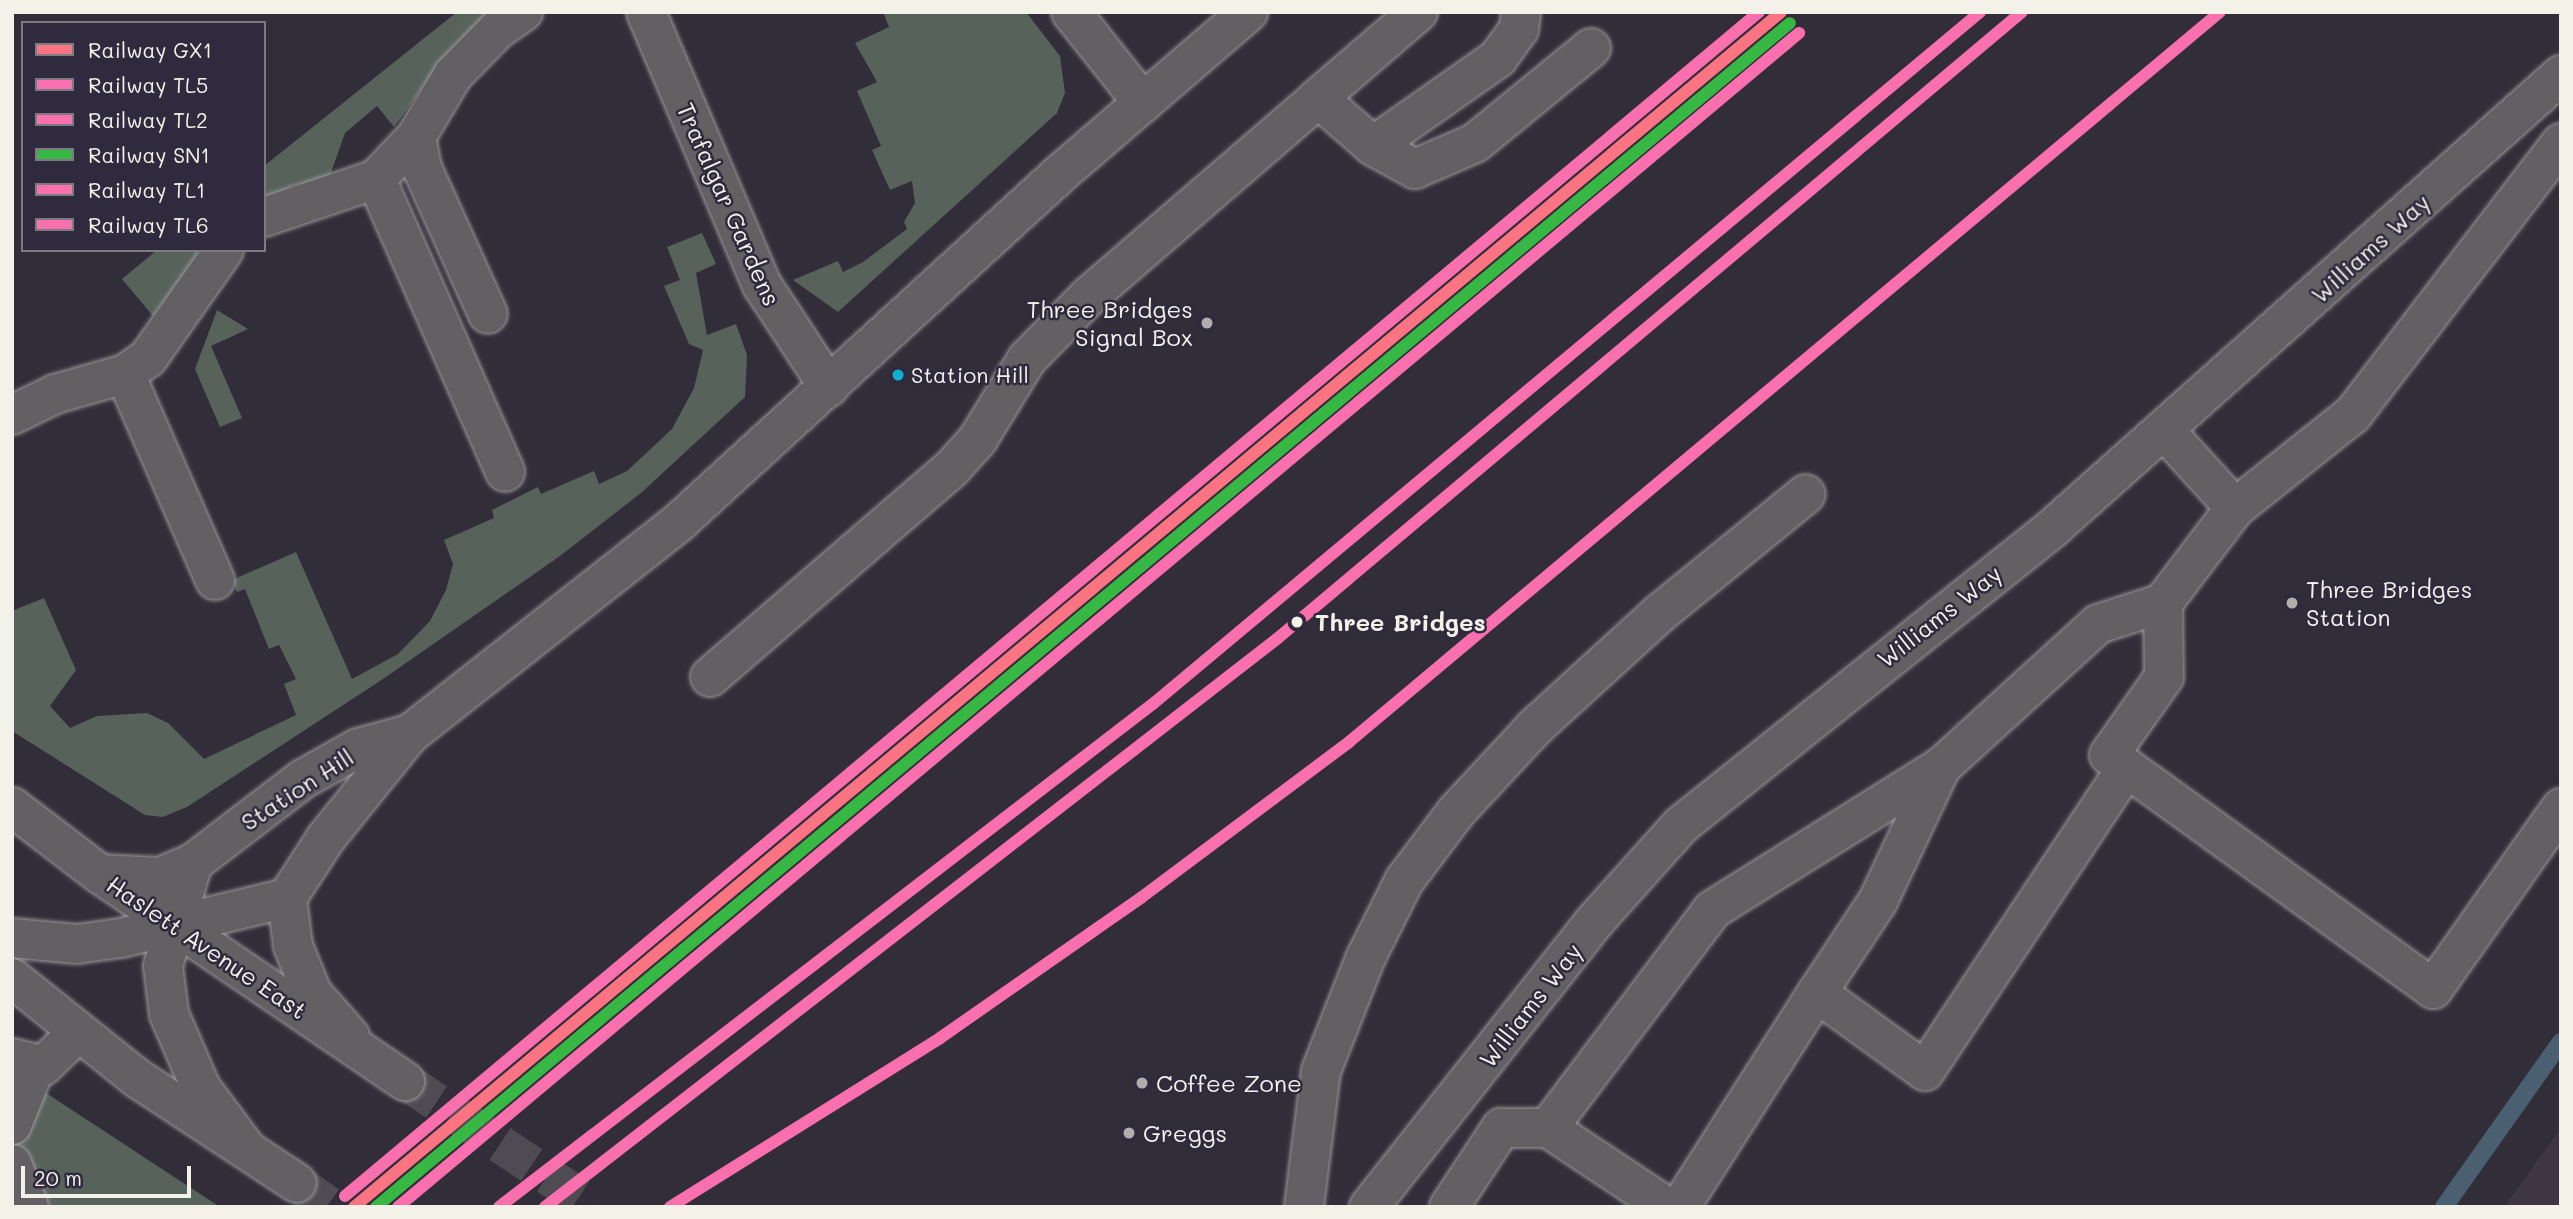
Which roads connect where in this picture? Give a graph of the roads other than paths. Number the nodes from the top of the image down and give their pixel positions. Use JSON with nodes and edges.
{"nodes":[{"id":1,"x":523,"y":12,"type":"edge"},
{"id":2,"x":646,"y":12,"type":"edge"},
{"id":3,"x":1071,"y":12,"type":"edge"},
{"id":4,"x":1248,"y":12,"type":"edge"},
{"id":5,"x":1418,"y":12,"type":"edge"},
{"id":6,"x":1521,"y":12,"type":"edge"},
{"id":7,"x":1591,"y":48,"type":"dead end"},
{"id":8,"x":2561,"y":75,"type":"edge"},
{"id":9,"x":1318,"y":98,"type":"junction"},
{"id":10,"x":1143,"y":103,"type":"junction"},
{"id":11,"x":416,"y":137,"type":"junction"},
{"id":12,"x":2561,"y":143,"type":"edge"},
{"id":13,"x":1373,"y":146,"type":"junction"},
{"id":14,"x":376,"y":179,"type":"junction"},
{"id":15,"x":266,"y":215,"type":"edge"},
{"id":16,"x":223,"y":252,"type":"edge"},
{"id":17,"x":488,"y":314,"type":"dead end"},
{"id":18,"x":125,"y":374,"type":"junction"},
{"id":19,"x":829,"y":387,"type":"junction"},
{"id":20,"x":12,"y":415,"type":"edge"},
{"id":21,"x":2165,"y":431,"type":"junction"},
{"id":22,"x":505,"y":472,"type":"dead end"},
{"id":23,"x":1806,"y":494,"type":"dead end"},
{"id":24,"x":2235,"y":508,"type":"junction"},
{"id":25,"x":215,"y":580,"type":"dead end"},
{"id":26,"x":2163,"y":603,"type":"junction"},
{"id":27,"x":710,"y":677,"type":"dead end"},
{"id":28,"x":410,"y":734,"type":"junction"},
{"id":29,"x":1941,"y":766,"type":"junction"},
{"id":30,"x":2126,"y":768,"type":"junction"},
{"id":31,"x":12,"y":807,"type":"edge"},
{"id":32,"x":2561,"y":808,"type":"edge"},
{"id":33,"x":193,"y":863,"type":"junction"},
{"id":34,"x":100,"y":874,"type":"junction"},
{"id":35,"x":287,"y":898,"type":"junction"},
{"id":36,"x":173,"y":924,"type":"junction"},
{"id":37,"x":12,"y":938,"type":"edge"},
{"id":38,"x":12,"y":978,"type":"edge"},
{"id":39,"x":1817,"y":993,"type":"junction"},
{"id":40,"x":76,"y":1032,"type":"junction"},
{"id":41,"x":370,"y":1058,"type":"junction"},
{"id":42,"x":23,"y":1063,"type":"edge"},
{"id":43,"x":405,"y":1081,"type":"tunnel mouth"},
{"id":44,"x":12,"y":1125,"type":"edge"},
{"id":45,"x":1548,"y":1128,"type":"junction"},
{"id":46,"x":249,"y":1152,"type":"junction"},
{"id":47,"x":12,"y":1164,"type":"edge"},
{"id":48,"x":297,"y":1183,"type":"tunnel mouth"},
{"id":49,"x":29,"y":1207,"type":"edge"},
{"id":50,"x":1304,"y":1207,"type":"edge"},
{"id":51,"x":1369,"y":1207,"type":"edge"},
{"id":52,"x":1449,"y":1207,"type":"edge"},
{"id":53,"x":1667,"y":1207,"type":"edge"},
{"id":54,"x":1680,"y":1207,"type":"edge"}],
"edges":[{"from":1,"to":11,"type":"street"},
{"from":2,"to":19,"type":"street","name":"Trafalgar Gardens"},
{"from":3,"to":10,"type":"street"},
{"from":4,"to":10,"type":"street","name":"Station Hill"},
{"from":5,"to":9,"type":"street"},
{"from":6,"to":13,"type":"street"},
{"from":7,"to":13,"type":"street"},
{"from":8,"to":21,"type":"street","name":"Williams Way"},
{"from":9,"to":13,"type":"street"},
{"from":9,"to":27,"type":"street"},
{"from":10,"to":19,"type":"street","name":"Station Hill"},
{"from":11,"to":14,"type":"street"},
{"from":11,"to":17,"type":"street"},
{"from":12,"to":24,"type":"street"},
{"from":14,"to":15,"type":"street"},
{"from":14,"to":22,"type":"street"},
{"from":16,"to":18,"type":"street"},
{"from":18,"to":20,"type":"street"},
{"from":18,"to":25,"type":"street"},
{"from":19,"to":28,"type":"street","name":"Station Hill"},
{"from":21,"to":24,"type":"street"},
{"from":21,"to":51,"type":"street","name":"Williams Way"},
{"from":23,"to":50,"type":"street"},
{"from":24,"to":26,"type":"street"},
{"from":26,"to":29,"type":"street"},
{"from":26,"to":30,"type":"street"},
{"from":28,"to":33,"type":"street","name":"Station Hill"},
{"from":28,"to":35,"type":"street","name":"Station Hill"},
{"from":29,"to":39,"type":"street"},
{"from":29,"to":45,"type":"street"},
{"from":30,"to":32,"type":"street"},
{"from":30,"to":39,"type":"street"},
{"from":31,"to":34,"type":"street","name":"Haslett Avenue East"},
{"from":33,"to":34,"type":"street","name":"Station Hill"},
{"from":33,"to":36,"type":"street"},
{"from":34,"to":36,"type":"street","name":"Haslett Avenue East"},
{"from":35,"to":36,"type":"street"},
{"from":35,"to":41,"type":"street"},
{"from":36,"to":37,"type":"street"},
{"from":36,"to":41,"type":"street","name":"Haslett Avenue East"},
{"from":36,"to":46,"type":"street"},
{"from":38,"to":40,"type":"street"},
{"from":39,"to":54,"type":"street"},
{"from":40,"to":42,"type":"street"},
{"from":40,"to":46,"type":"street"},
{"from":41,"to":43,"type":"street","name":"Haslett Avenue East"},
{"from":42,"to":44,"type":"street"},
{"from":45,"to":52,"type":"street"},
{"from":45,"to":53,"type":"street"},
{"from":46,"to":48,"type":"street"},
{"from":47,"to":49,"type":"street"}]}
